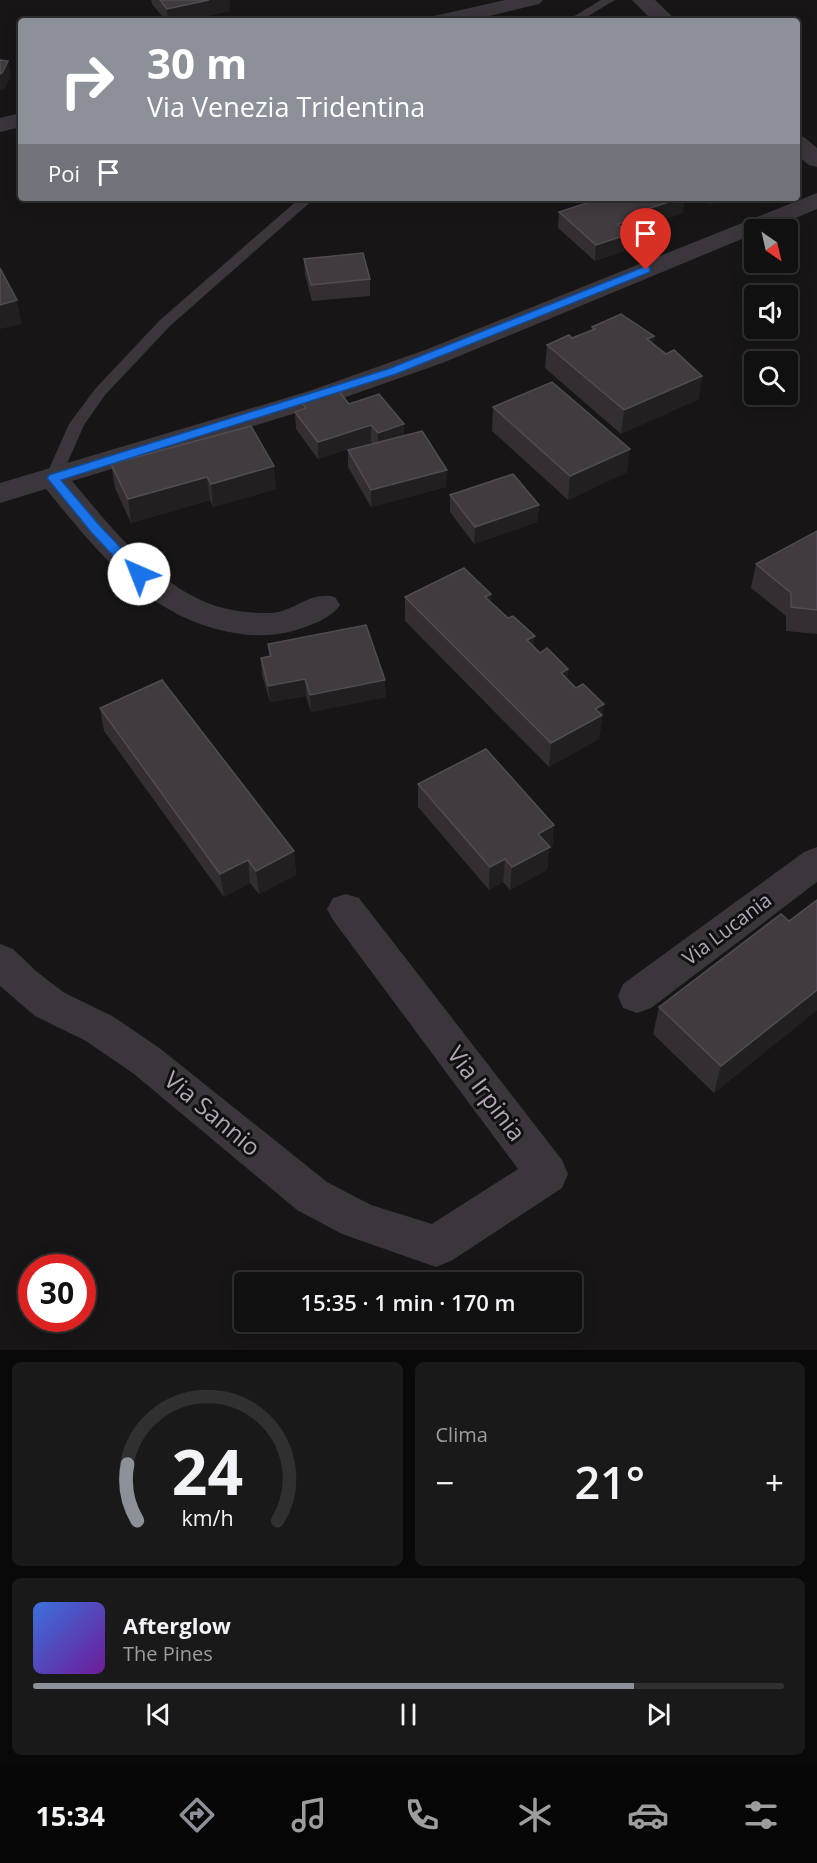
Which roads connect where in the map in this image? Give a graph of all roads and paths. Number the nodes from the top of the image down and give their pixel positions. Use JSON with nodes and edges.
{"nodes":[{"id":1,"x":532,"y":0,"type":"edge"},
{"id":2,"x":609,"y":0,"type":"edge"},
{"id":3,"x":643,"y":0,"type":"edge"},
{"id":4,"x":455,"y":18,"type":"edge"},
{"id":5,"x":577,"y":18,"type":"edge"},
{"id":6,"x":663,"y":18,"type":"edge"},
{"id":7,"x":18,"y":121,"type":"edge"},
{"id":8,"x":0,"y":125,"type":"edge"},
{"id":9,"x":800,"y":145,"type":"edge"},
{"id":10,"x":817,"y":160,"type":"edge"},
{"id":11,"x":817,"y":200,"type":"edge"},
{"id":12,"x":305,"y":201,"type":"edge"},
{"id":13,"x":53,"y":478,"type":"junction"},
{"id":14,"x":0,"y":493,"type":"edge"},
{"id":15,"x":324,"y":605,"type":"dead end"},
{"id":16,"x":817,"y":862,"type":"edge"},
{"id":17,"x":346,"y":909,"type":"dead end"},
{"id":18,"x":0,"y":960,"type":"edge"},
{"id":19,"x":637,"y":996,"type":"dead end"},
{"id":20,"x":436,"y":1246,"type":"joint"}],
"edges":[{"from":1,"to":4,"type":"street"},
{"from":2,"to":5,"type":"lane"},
{"from":3,"to":6,"type":"street"},
{"from":7,"to":8,"type":"street"},
{"from":9,"to":10,"type":"street"},
{"from":11,"to":13,"type":"street"},
{"from":12,"to":13,"type":"lane"},
{"from":13,"to":14,"type":"street"},
{"from":13,"to":15,"type":"street"},
{"from":16,"to":19,"type":"street","name":"Via Lucania"},
{"from":17,"to":20,"type":"street","name":"Via Irpinia"},
{"from":18,"to":20,"type":"street","name":"Via Sannio"}]}
